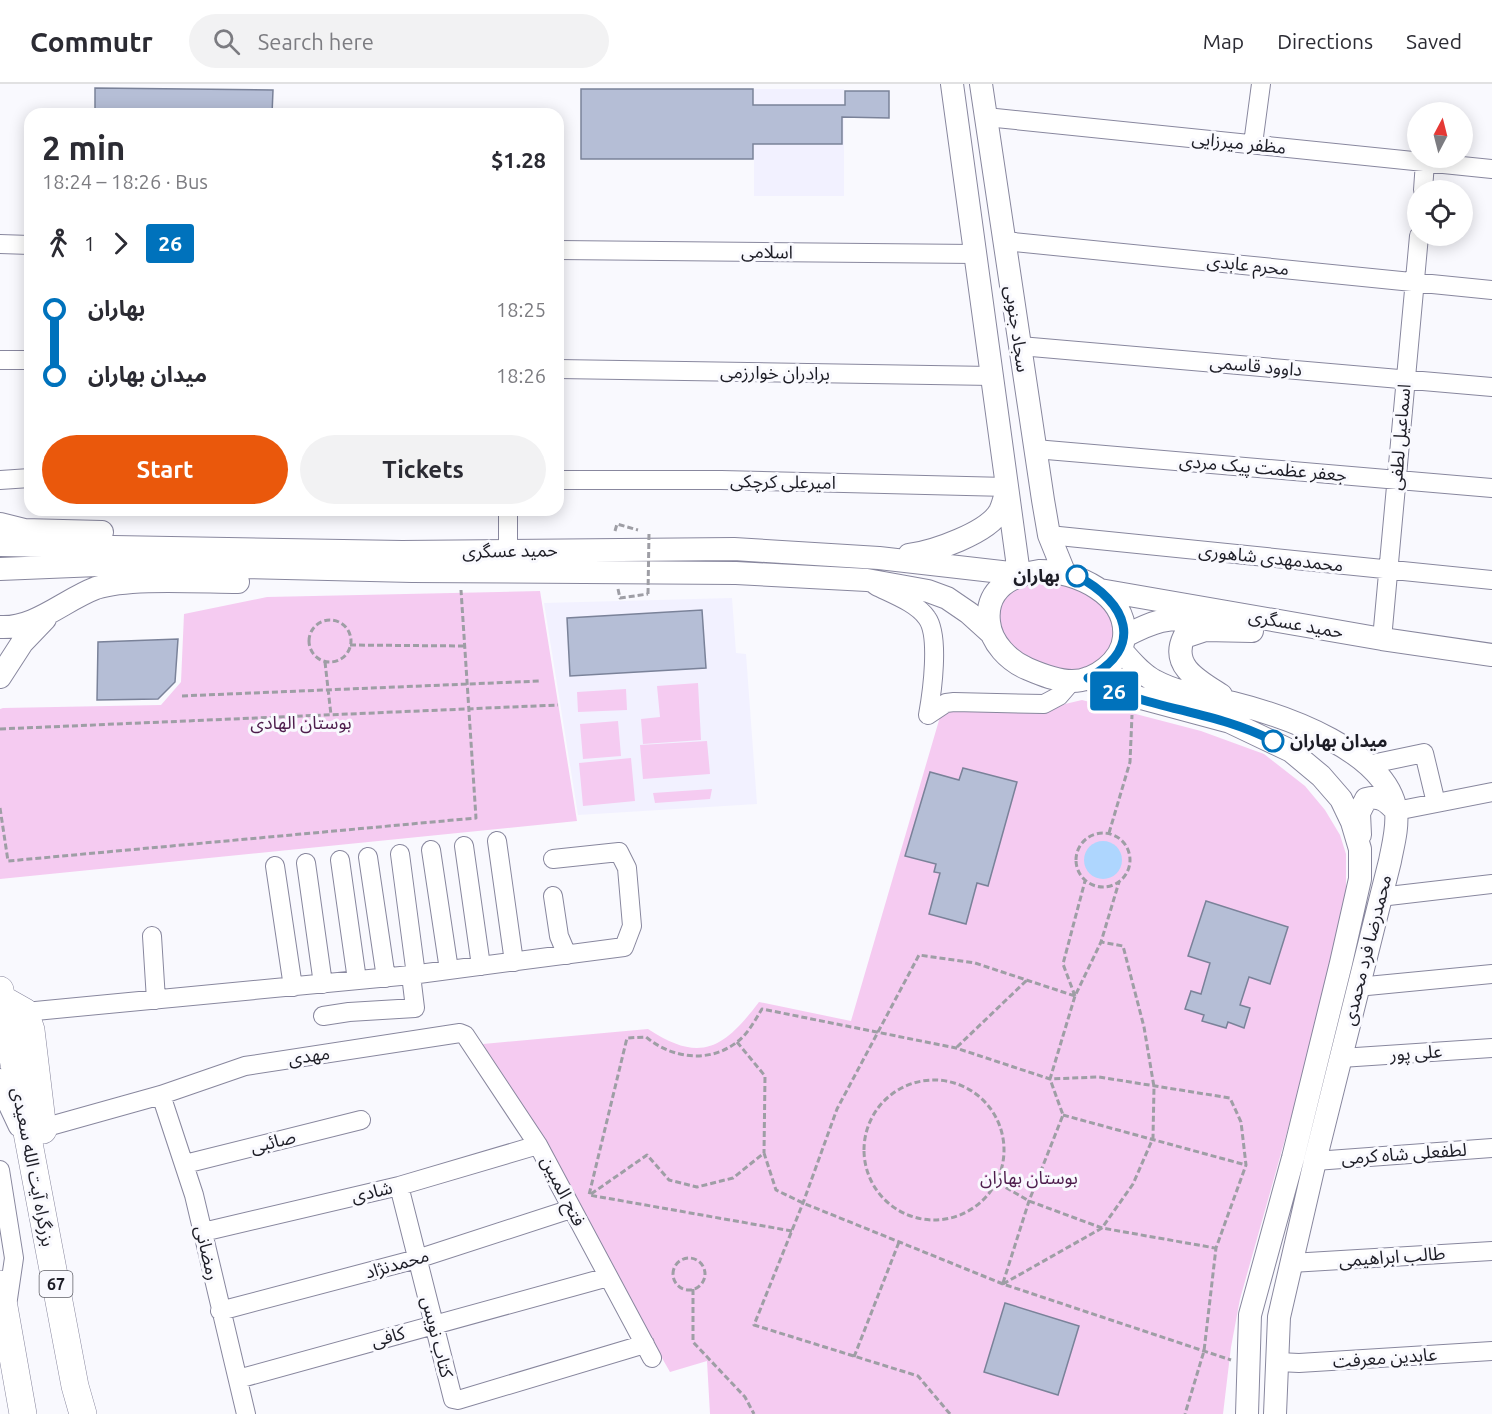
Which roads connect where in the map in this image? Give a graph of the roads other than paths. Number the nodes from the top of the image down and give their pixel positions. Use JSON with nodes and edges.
{"nodes":[{"id":1,"x":952,"y":84,"type":"edge"},
{"id":2,"x":981,"y":84,"type":"edge"},
{"id":3,"x":1261,"y":84,"type":"edge"},
{"id":4,"x":986,"y":117,"type":"junction"},
{"id":5,"x":1253,"y":144,"type":"junction"},
{"id":6,"x":1407,"y":160,"type":"edge"},
{"id":7,"x":1473,"y":167,"type":"edge"},
{"id":8,"x":1492,"y":169,"type":"edge"},
{"id":9,"x":1004,"y":241,"type":"junction"},
{"id":10,"x":0,"y":244,"type":"edge"},
{"id":11,"x":24,"y":245,"type":"edge"},
{"id":12,"x":1418,"y":246,"type":"edge"},
{"id":13,"x":564,"y":250,"type":"edge"},
{"id":14,"x":975,"y":254,"type":"junction"},
{"id":15,"x":1414,"y":281,"type":"junction"},
{"id":16,"x":1492,"y":290,"type":"edge"},
{"id":17,"x":1020,"y":346,"type":"junction"},
{"id":18,"x":0,"y":360,"type":"edge"},
{"id":19,"x":24,"y":360,"type":"edge"},
{"id":20,"x":564,"y":369,"type":"edge"},
{"id":21,"x":992,"y":376,"type":"junction"},
{"id":22,"x":1406,"y":378,"type":"junction"},
{"id":23,"x":1492,"y":387,"type":"edge"},
{"id":24,"x":1035,"y":449,"type":"junction"},
{"id":25,"x":24,"y":478,"type":"edge"},
{"id":26,"x":1396,"y":479,"type":"junction"},
{"id":27,"x":0,"y":480,"type":"edge"},
{"id":28,"x":564,"y":480,"type":"edge"},
{"id":29,"x":1007,"y":487,"type":"junction"},
{"id":30,"x":1492,"y":488,"type":"edge"},
{"id":31,"x":507,"y":516,"type":"edge"},
{"id":32,"x":0,"y":524,"type":"edge"},
{"id":33,"x":1049,"y":535,"type":"junction"},
{"id":34,"x":0,"y":546,"type":"edge"},
{"id":35,"x":502,"y":551,"type":"junction"},
{"id":36,"x":879,"y":558,"type":"junction"},
{"id":37,"x":0,"y":569,"type":"edge"},
{"id":38,"x":1387,"y":570,"type":"junction"},
{"id":39,"x":517,"y":572,"type":"junction"},
{"id":40,"x":1064,"y":572,"type":"junction"},
{"id":41,"x":1019,"y":574,"type":"junction"},
{"id":42,"x":867,"y":580,"type":"junction"},
{"id":43,"x":1492,"y":580,"type":"edge"},
{"id":44,"x":1100,"y":590,"type":"junction"},
{"id":45,"x":57,"y":607,"type":"junction"},
{"id":46,"x":0,"y":627,"type":"edge"},
{"id":47,"x":1252,"y":631,"type":"junction"},
{"id":48,"x":990,"y":632,"type":"junction"},
{"id":49,"x":1382,"y":639,"type":"junction"},
{"id":50,"x":1123,"y":643,"type":"junction"},
{"id":51,"x":1492,"y":655,"type":"edge"},
{"id":52,"x":1492,"y":668,"type":"edge"},
{"id":53,"x":0,"y":677,"type":"edge"},
{"id":54,"x":1080,"y":679,"type":"junction"},
{"id":55,"x":1235,"y":704,"type":"junction"},
{"id":56,"x":1367,"y":765,"type":"junction"},
{"id":57,"x":1492,"y":792,"type":"edge"},
{"id":58,"x":1436,"y":803,"type":"junction"},
{"id":59,"x":1396,"y":811,"type":"junction"},
{"id":60,"x":497,"y":841,"type":"dead end"},
{"id":61,"x":464,"y":846,"type":"dead end"},
{"id":62,"x":431,"y":849,"type":"dead end"},
{"id":63,"x":1360,"y":849,"type":"junction"},
{"id":64,"x":400,"y":854,"type":"dead end"},
{"id":65,"x":368,"y":857,"type":"dead end"},
{"id":66,"x":553,"y":859,"type":"dead end"},
{"id":67,"x":340,"y":860,"type":"dead end"},
{"id":68,"x":306,"y":863,"type":"dead end"},
{"id":69,"x":275,"y":866,"type":"dead end"},
{"id":70,"x":1492,"y":884,"type":"edge"},
{"id":71,"x":553,"y":896,"type":"dead end"},
{"id":72,"x":1380,"y":897,"type":"junction"},
{"id":73,"x":152,"y":936,"type":"dead end"},
{"id":74,"x":567,"y":955,"type":"junction"},
{"id":75,"x":514,"y":962,"type":"junction"},
{"id":76,"x":481,"y":966,"type":"junction"},
{"id":77,"x":449,"y":970,"type":"junction"},
{"id":78,"x":1492,"y":974,"type":"edge"},
{"id":79,"x":413,"y":975,"type":"junction"},
{"id":80,"x":386,"y":978,"type":"junction"},
{"id":81,"x":357,"y":980,"type":"junction"},
{"id":82,"x":323,"y":984,"type":"junction"},
{"id":83,"x":293,"y":987,"type":"junction"},
{"id":84,"x":1357,"y":987,"type":"junction"},
{"id":85,"x":9,"y":1000,"type":"edge"},
{"id":86,"x":156,"y":1000,"type":"junction"},
{"id":87,"x":323,"y":1017,"type":"dead end"},
{"id":88,"x":460,"y":1033,"type":"joint"},
{"id":89,"x":1492,"y":1048,"type":"edge"},
{"id":90,"x":1341,"y":1058,"type":"junction"},
{"id":91,"x":0,"y":1078,"type":"edge"},
{"id":92,"x":160,"y":1095,"type":"junction"},
{"id":93,"x":361,"y":1120,"type":"dead end"},
{"id":94,"x":42,"y":1128,"type":"junction"},
{"id":95,"x":538,"y":1145,"type":"junction"},
{"id":96,"x":1492,"y":1148,"type":"edge"},
{"id":97,"x":30,"y":1154,"type":"junction"},
{"id":98,"x":1315,"y":1161,"type":"junction"},
{"id":99,"x":185,"y":1164,"type":"junction"},
{"id":100,"x":0,"y":1170,"type":"edge"},
{"id":101,"x":399,"y":1186,"type":"junction"},
{"id":102,"x":571,"y":1209,"type":"junction"},
{"id":103,"x":203,"y":1232,"type":"junction"},
{"id":104,"x":49,"y":1250,"type":"junction"},
{"id":105,"x":1492,"y":1251,"type":"edge"},
{"id":106,"x":417,"y":1259,"type":"junction"},
{"id":107,"x":1291,"y":1263,"type":"junction"},
{"id":108,"x":608,"y":1277,"type":"junction"},
{"id":109,"x":0,"y":1284,"type":"edge"},
{"id":110,"x":3,"y":1310,"type":"edge"},
{"id":111,"x":220,"y":1311,"type":"junction"},
{"id":112,"x":434,"y":1325,"type":"junction"},
{"id":113,"x":649,"y":1351,"type":"joint"},
{"id":114,"x":1492,"y":1351,"type":"edge"},
{"id":115,"x":1278,"y":1362,"type":"junction"},
{"id":116,"x":237,"y":1379,"type":"junction"},
{"id":117,"x":23,"y":1414,"type":"edge"},
{"id":118,"x":83,"y":1414,"type":"edge"},
{"id":119,"x":246,"y":1414,"type":"edge"},
{"id":120,"x":1247,"y":1414,"type":"edge"},
{"id":121,"x":1275,"y":1414,"type":"edge"}],
"edges":[{"from":1,"to":14,"type":"main road","name":"سجاد جنوبی"},
{"from":2,"to":4,"type":"main road","name":"سجاد جنوبی"},
{"from":3,"to":5,"type":"street"},
{"from":4,"to":5,"type":"street","name":"مظفر میرزایی"},
{"from":4,"to":9,"type":"main road","name":"سجاد جنوبی"},
{"from":5,"to":6,"type":"street","name":"مظفر میرزایی"},
{"from":7,"to":8,"type":"street","name":"مظفر میرزایی"},
{"from":9,"to":15,"type":"street","name":"محرم عابدی"},
{"from":9,"to":17,"type":"main road","name":"سجاد جنوبی"},
{"from":10,"to":11,"type":"street"},
{"from":12,"to":15,"type":"street","name":"اسماعیل لطفی"},
{"from":13,"to":14,"type":"street","name":"اسلامی"},
{"from":14,"to":21,"type":"main road","name":"سجاد جنوبی"},
{"from":15,"to":16,"type":"street","name":"محرم عابدی"},
{"from":15,"to":22,"type":"street","name":"اسماعیل لطفی"},
{"from":17,"to":22,"type":"street","name":"داوود قاسمی"},
{"from":17,"to":24,"type":"main road","name":"سجاد جنوبی"},
{"from":18,"to":19,"type":"street"},
{"from":20,"to":21,"type":"street","name":"برادران خوارزمی"},
{"from":21,"to":29,"type":"main road","name":"سجاد جنوبی"},
{"from":22,"to":23,"type":"street","name":"داوود قاسمی"},
{"from":22,"to":26,"type":"street","name":"اسماعیل لطفی"},
{"from":24,"to":26,"type":"street","name":"جعفر عظمت پیک مردی"},
{"from":24,"to":33,"type":"main road","name":"سجاد جنوبی"},
{"from":25,"to":27,"type":"street"},
{"from":26,"to":30,"type":"street","name":"جعفر عظمت پیک مردی"},
{"from":26,"to":38,"type":"street","name":"اسماعیل لطفی"},
{"from":28,"to":29,"type":"street","name":"امیرعلی کرچکی"},
{"from":29,"to":36,"type":"main road"},
{"from":29,"to":41,"type":"main road","name":"سجاد جنوبی"},
{"from":31,"to":35,"type":"street"},
{"from":32,"to":35,"type":"main road"},
{"from":33,"to":38,"type":"street","name":"محمدمهدی شاهوری"},
{"from":33,"to":40,"type":"main road","name":"سجاد جنوبی"},
{"from":34,"to":35,"type":"main road","name":"حمید عسگری"},
{"from":35,"to":36,"type":"main road","name":"حمید عسگری"},
{"from":36,"to":41,"type":"main road","name":"حمید عسگری"},
{"from":37,"to":39,"type":"main road","name":"حمید عسگری"},
{"from":38,"to":43,"type":"street","name":"محمدمهدی شاهوری"},
{"from":38,"to":49,"type":"street","name":"اسماعیل لطفی"},
{"from":39,"to":42,"type":"main road","name":"حمید عسگری"},
{"from":39,"to":45,"type":"main road"},
{"from":40,"to":41,"type":"main road"},
{"from":40,"to":44,"type":"main road"},
{"from":41,"to":48,"type":"main road"},
{"from":42,"to":48,"type":"main road","name":"حمید عسگری"},
{"from":42,"to":54,"type":"street"},
{"from":44,"to":49,"type":"main road","name":"حمید عسگری"},
{"from":44,"to":50,"type":"main road"},
{"from":45,"to":46,"type":"main road"},
{"from":45,"to":53,"type":"main road"},
{"from":47,"to":50,"type":"main road","name":"حمید عسگری"},
{"from":47,"to":52,"type":"main road","name":"حمید عسگری"},
{"from":47,"to":55,"type":"main road"},
{"from":48,"to":54,"type":"main road"},
{"from":49,"to":51,"type":"main road","name":"حمید عسگری"},
{"from":50,"to":54,"type":"main road"},
{"from":50,"to":55,"type":"main road","name":"محمدرضا فرد محمدی"},
{"from":54,"to":63,"type":"main road","name":"محمدرضا فرد محمدی"},
{"from":55,"to":56,"type":"main road","name":"محمدرضا فرد محمدی"},
{"from":56,"to":58,"type":"street"},
{"from":56,"to":59,"type":"main road","name":"محمدرضا فرد محمدی"},
{"from":57,"to":58,"type":"street"},
{"from":58,"to":59,"type":"street"},
{"from":59,"to":63,"type":"main road"},
{"from":59,"to":72,"type":"main road","name":"محمدرضا فرد محمدی"},
{"from":60,"to":75,"type":"street"},
{"from":61,"to":76,"type":"street"},
{"from":62,"to":77,"type":"street"},
{"from":63,"to":120,"type":"main road","name":"محمدرضا فرد محمدی"},
{"from":64,"to":79,"type":"street"},
{"from":65,"to":80,"type":"street"},
{"from":66,"to":74,"type":"street"},
{"from":67,"to":81,"type":"street"},
{"from":68,"to":82,"type":"street"},
{"from":69,"to":83,"type":"street"},
{"from":70,"to":72,"type":"street"},
{"from":71,"to":74,"type":"street"},
{"from":72,"to":84,"type":"main road","name":"محمدرضا فرد محمدی"},
{"from":73,"to":86,"type":"street"},
{"from":74,"to":75,"type":"street"},
{"from":75,"to":76,"type":"street"},
{"from":76,"to":77,"type":"street"},
{"from":77,"to":79,"type":"street"},
{"from":78,"to":84,"type":"street"},
{"from":79,"to":80,"type":"street"},
{"from":79,"to":87,"type":"street"},
{"from":80,"to":81,"type":"street"},
{"from":81,"to":82,"type":"street"},
{"from":82,"to":83,"type":"street"},
{"from":83,"to":86,"type":"street"},
{"from":84,"to":90,"type":"main road","name":"محمدرضا فرد محمدی"},
{"from":85,"to":86,"type":"street"},
{"from":85,"to":94,"type":"highway"},
{"from":85,"to":97,"type":"highway","name":"بزرگراه آیت الله سعیدی","number":"67"},
{"from":88,"to":92,"type":"street","name":"مهدی"},
{"from":88,"to":95,"type":"street","name":"فتح المبین"},
{"from":89,"to":90,"type":"street","name":"علی پور"},
{"from":90,"to":98,"type":"main road","name":"محمدرضا فرد محمدی"},
{"from":91,"to":97,"type":"street"},
{"from":92,"to":94,"type":"street","name":"مهدی"},
{"from":92,"to":99,"type":"street","name":"رمضانی"},
{"from":93,"to":99,"type":"street","name":"صائبی"},
{"from":94,"to":104,"type":"highway"},
{"from":95,"to":101,"type":"street","name":"شادی"},
{"from":95,"to":102,"type":"street","name":"فتح المبین"},
{"from":96,"to":98,"type":"street","name":"لطفعلی شاه کرمی"},
{"from":97,"to":104,"type":"highway","name":"بزرگراه آیت الله سعیدی","number":"67"},
{"from":98,"to":107,"type":"main road","name":"محمدرضا فرد محمدی"},
{"from":99,"to":103,"type":"street","name":"رمضانی"},
{"from":100,"to":110,"type":"street"},
{"from":101,"to":103,"type":"street","name":"شادی"},
{"from":101,"to":106,"type":"street","name":"کتاب نویس"},
{"from":102,"to":106,"type":"street","name":"محمدنژاد"},
{"from":102,"to":108,"type":"street","name":"فتح المبین"},
{"from":103,"to":111,"type":"street","name":"رمضانی"},
{"from":104,"to":118,"type":"highway","name":"بزرگراه آیت الله سعیدی","number":"67"},
{"from":105,"to":107,"type":"street","name":"طالب ابراهیمی"},
{"from":106,"to":111,"type":"street","name":"محمدنژاد"},
{"from":106,"to":112,"type":"street","name":"کتاب نویس"},
{"from":107,"to":115,"type":"main road","name":"محمدرضا فرد محمدی"},
{"from":108,"to":112,"type":"street","name":"کافی"},
{"from":108,"to":113,"type":"street","name":"فتح المبین"},
{"from":109,"to":110,"type":"highway"},
{"from":110,"to":117,"type":"highway"},
{"from":111,"to":116,"type":"street","name":"رمضانی"},
{"from":112,"to":113,"type":"street","name":"کتاب نویس"},
{"from":112,"to":116,"type":"street","name":"کافی"},
{"from":114,"to":115,"type":"street","name":"عابدین معرفت"},
{"from":115,"to":121,"type":"main road","name":"محمدرضا فرد محمدی"},
{"from":116,"to":119,"type":"street","name":"رمضانی"}]}
